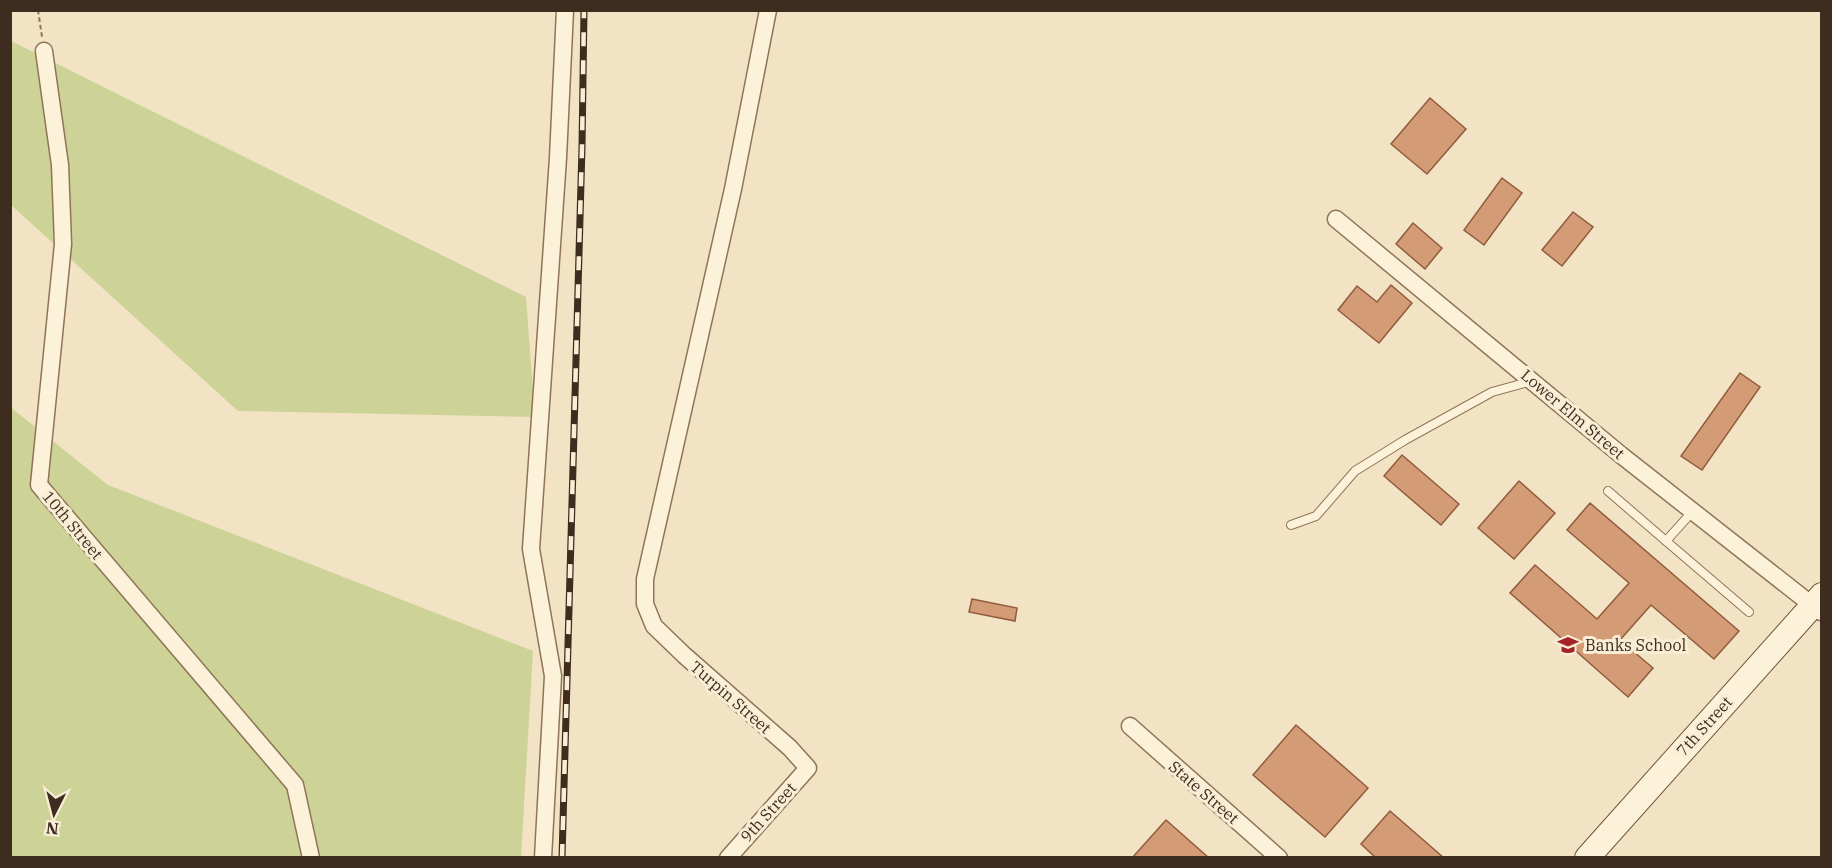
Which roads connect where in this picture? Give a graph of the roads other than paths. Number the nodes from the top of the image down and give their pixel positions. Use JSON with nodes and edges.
{"nodes":[{"id":1,"x":565,"y":10,"type":"edge"},
{"id":2,"x":768,"y":10,"type":"edge"},
{"id":3,"x":44,"y":51,"type":"road end"},
{"id":4,"x":1336,"y":219,"type":"dead end"},
{"id":5,"x":1532,"y":381,"type":"junction"},
{"id":6,"x":1608,"y":491,"type":"dead end"},
{"id":7,"x":1693,"y":511,"type":"junction"},
{"id":8,"x":1291,"y":525,"type":"dead end"},
{"id":9,"x":1666,"y":541,"type":"junction"},
{"id":10,"x":1818,"y":604,"type":"edge"},
{"id":11,"x":1749,"y":612,"type":"dead end"},
{"id":12,"x":1130,"y":726,"type":"dead end"},
{"id":13,"x":808,"y":768,"type":"joint"},
{"id":14,"x":311,"y":858,"type":"edge"},
{"id":15,"x":543,"y":858,"type":"edge"},
{"id":16,"x":728,"y":858,"type":"edge"},
{"id":17,"x":1279,"y":858,"type":"edge"},
{"id":18,"x":1587,"y":858,"type":"edge"}],
"edges":[{"from":1,"to":15,"type":"street"},
{"from":2,"to":13,"type":"street","name":"Turpin Street"},
{"from":3,"to":14,"type":"street","name":"10th Street"},
{"from":4,"to":5,"type":"street","name":"Lower Elm Street"},
{"from":5,"to":7,"type":"street","name":"Lower Elm Street"},
{"from":5,"to":8,"type":"lane"},
{"from":6,"to":9,"type":"lane"},
{"from":7,"to":9,"type":"lane"},
{"from":7,"to":10,"type":"street","name":"Lower Elm Street"},
{"from":9,"to":11,"type":"lane"},
{"from":10,"to":18,"type":"street","name":"7th Street"},
{"from":12,"to":17,"type":"street","name":"State Street"},
{"from":13,"to":16,"type":"street","name":"9th Street"}]}
